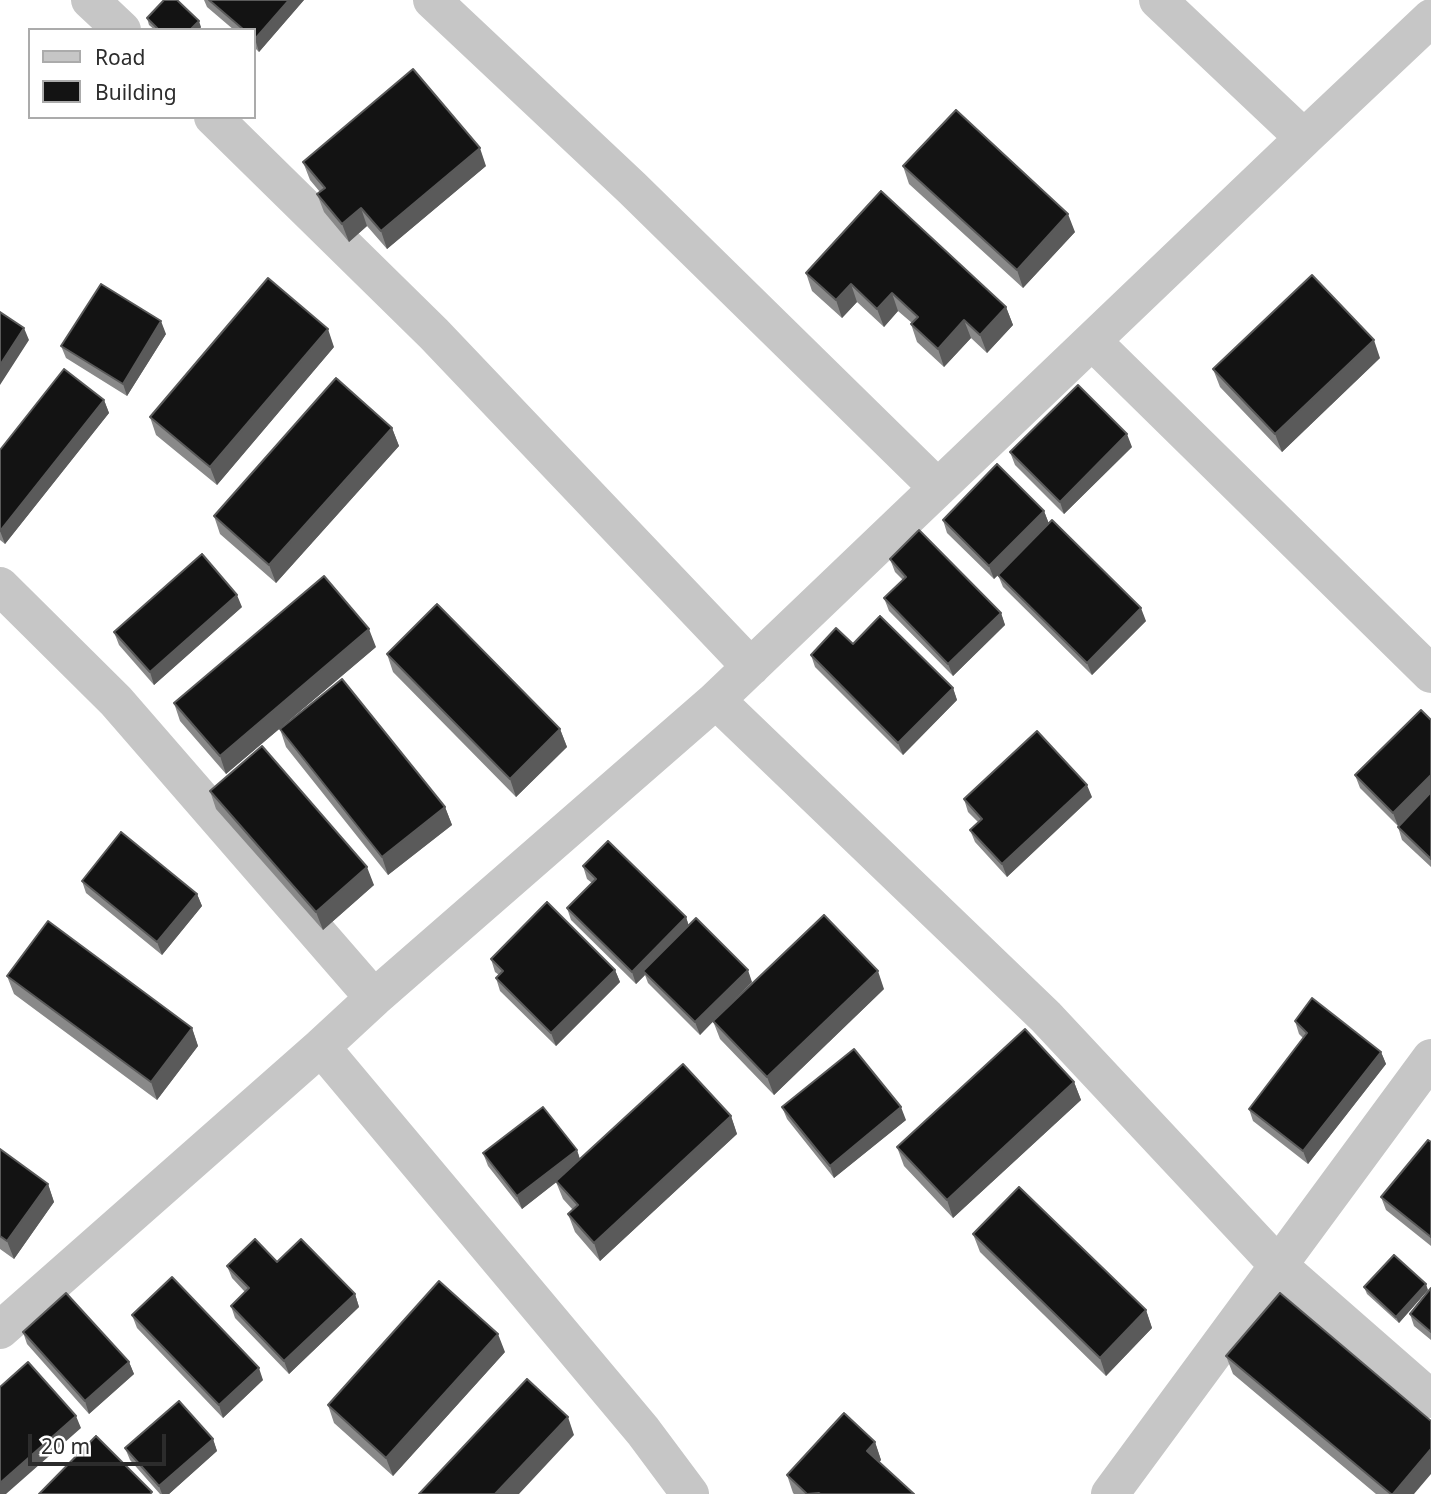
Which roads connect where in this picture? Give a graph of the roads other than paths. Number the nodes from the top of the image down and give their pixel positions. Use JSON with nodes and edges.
{"nodes":[{"id":1,"x":89,"y":0,"type":"edge"},
{"id":2,"x":432,"y":0,"type":"edge"},
{"id":3,"x":1158,"y":0,"type":"edge"},
{"id":4,"x":1431,"y":18,"type":"edge"},
{"id":5,"x":120,"y":28,"type":"edge"},
{"id":6,"x":215,"y":119,"type":"edge"},
{"id":7,"x":1304,"y":138,"type":"junction"},
{"id":8,"x":1091,"y":341,"type":"junction"},
{"id":9,"x":939,"y":488,"type":"junction"},
{"id":10,"x":0,"y":586,"type":"edge"},
{"id":11,"x":751,"y":667,"type":"junction"},
{"id":12,"x":1431,"y":674,"type":"edge"},
{"id":13,"x":716,"y":700,"type":"junction"},
{"id":14,"x":374,"y":998,"type":"junction"},
{"id":15,"x":321,"y":1047,"type":"junction"},
{"id":16,"x":1431,"y":1058,"type":"edge"},
{"id":17,"x":1278,"y":1265,"type":"junction"},
{"id":18,"x":0,"y":1330,"type":"edge"},
{"id":19,"x":1431,"y":1399,"type":"edge"},
{"id":20,"x":690,"y":1494,"type":"edge"},
{"id":21,"x":1110,"y":1494,"type":"edge"}],
"edges":[{"from":1,"to":5,"type":"street"},
{"from":2,"to":9,"type":"street"},
{"from":3,"to":7,"type":"street"},
{"from":4,"to":7,"type":"street"},
{"from":6,"to":11,"type":"street"},
{"from":7,"to":8,"type":"street"},
{"from":8,"to":9,"type":"street"},
{"from":8,"to":12,"type":"street"},
{"from":9,"to":11,"type":"street"},
{"from":10,"to":14,"type":"street"},
{"from":11,"to":13,"type":"street"},
{"from":13,"to":14,"type":"street"},
{"from":13,"to":17,"type":"street"},
{"from":14,"to":15,"type":"street"},
{"from":15,"to":18,"type":"street"},
{"from":15,"to":20,"type":"street"},
{"from":16,"to":17,"type":"street"},
{"from":17,"to":19,"type":"street"},
{"from":17,"to":21,"type":"street"}]}
